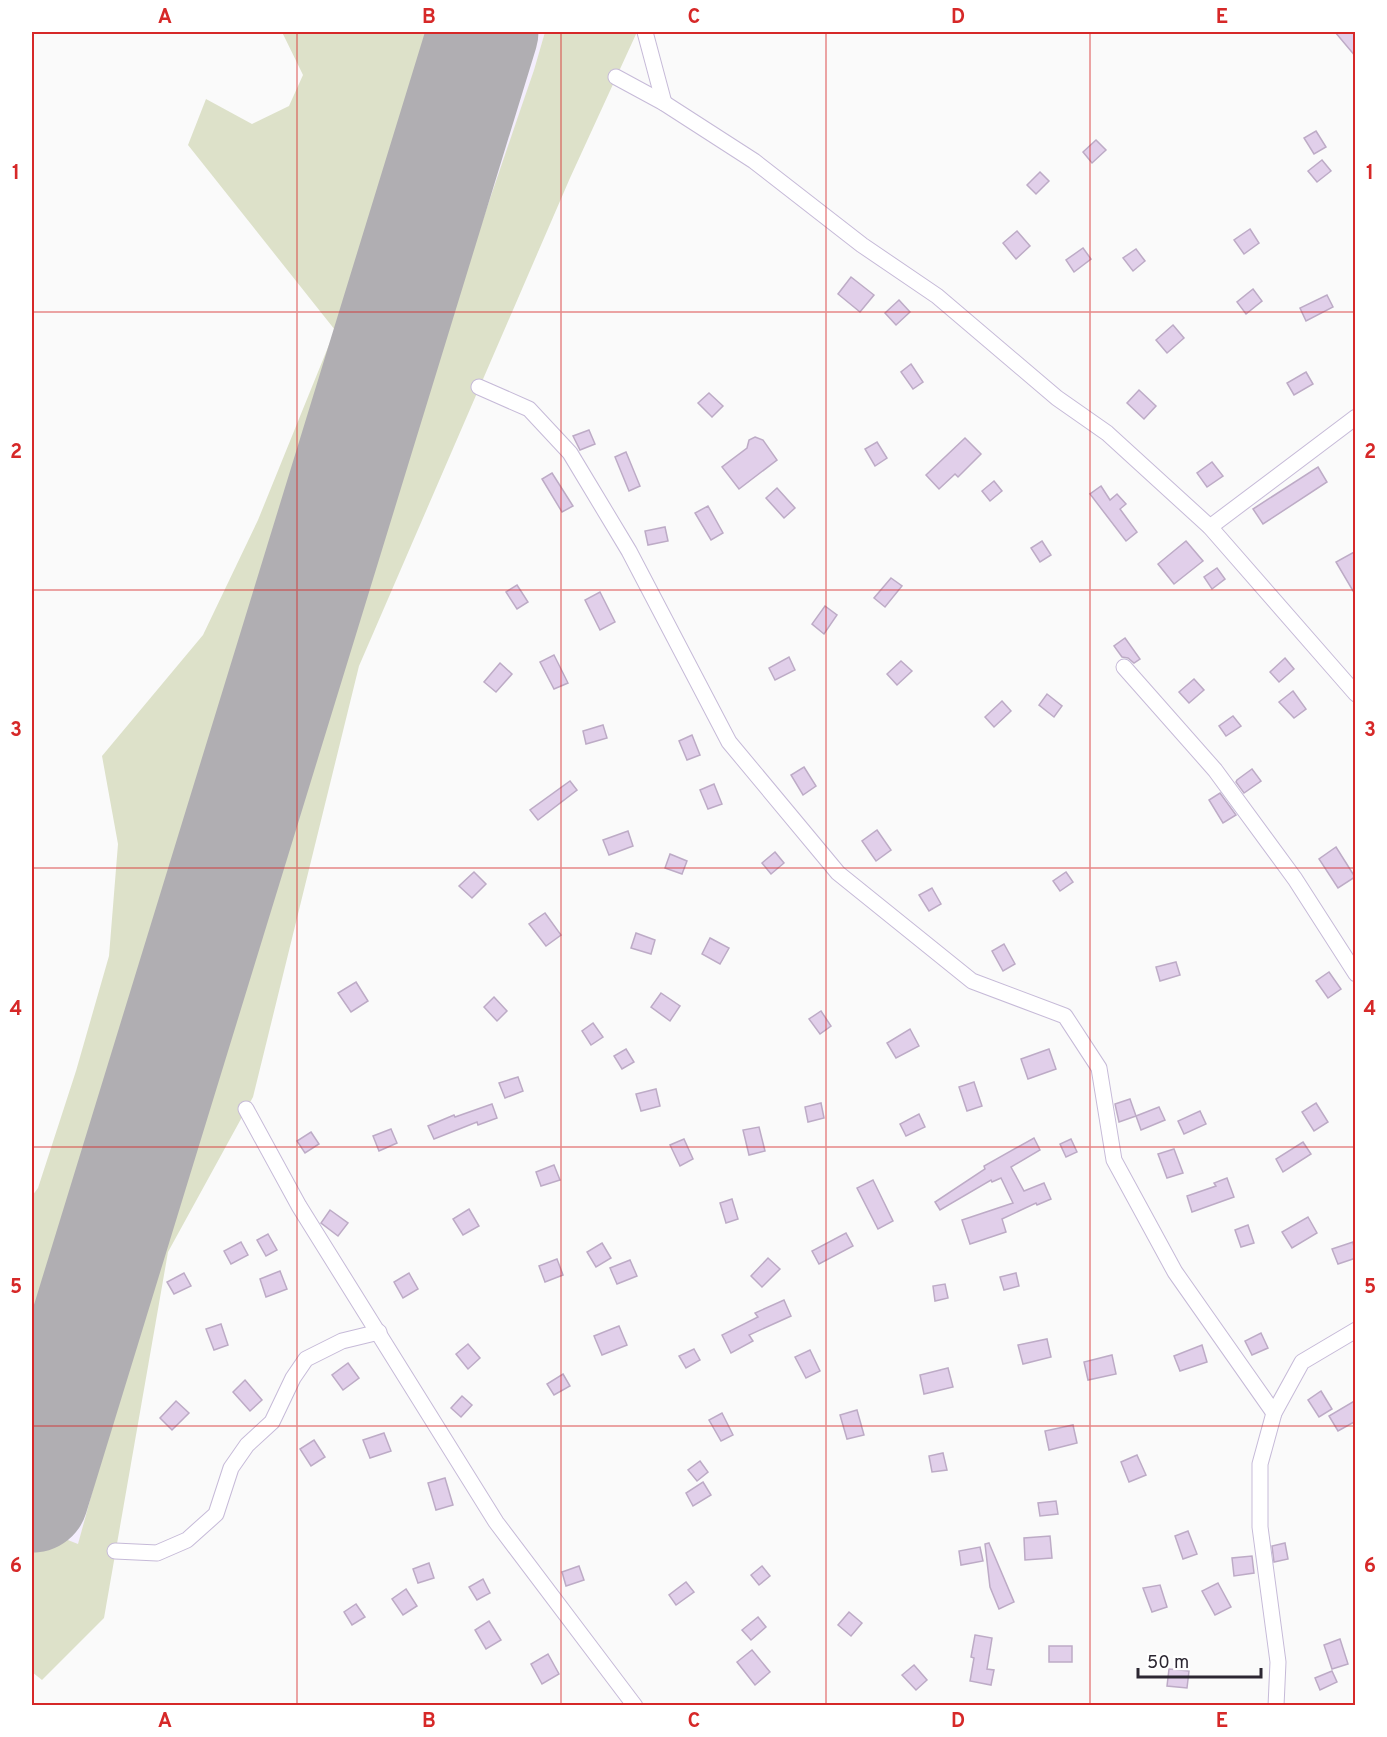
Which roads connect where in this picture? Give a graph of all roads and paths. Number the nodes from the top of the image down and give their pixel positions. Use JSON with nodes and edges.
{"nodes":[{"id":1,"x":645,"y":32,"type":"edge"},
{"id":2,"x":616,"y":76,"type":"dead end"},
{"id":3,"x":664,"y":102,"type":"junction"},
{"id":4,"x":479,"y":387,"type":"dead end"},
{"id":5,"x":1356,"y":417,"type":"edge"},
{"id":6,"x":1210,"y":527,"type":"junction"},
{"id":7,"x":1124,"y":667,"type":"dead end"},
{"id":8,"x":1356,"y":694,"type":"edge"},
{"id":9,"x":1356,"y":974,"type":"edge"},
{"id":10,"x":246,"y":1109,"type":"dead end"},
{"id":11,"x":1356,"y":1330,"type":"edge"},
{"id":12,"x":379,"y":1332,"type":"junction"},
{"id":13,"x":1274,"y":1413,"type":"junction"},
{"id":14,"x":116,"y":1551,"type":"dead end"},
{"id":15,"x":634,"y":1706,"type":"edge"},
{"id":16,"x":1276,"y":1706,"type":"edge"}],
"edges":[{"from":1,"to":3,"type":"street"},
{"from":2,"to":3,"type":"street"},
{"from":3,"to":6,"type":"street"},
{"from":4,"to":13,"type":"street"},
{"from":5,"to":6,"type":"street"},
{"from":6,"to":8,"type":"street"},
{"from":7,"to":9,"type":"street"},
{"from":10,"to":12,"type":"street"},
{"from":11,"to":13,"type":"street"},
{"from":12,"to":14,"type":"street"},
{"from":12,"to":15,"type":"street"},
{"from":13,"to":16,"type":"street"}]}
